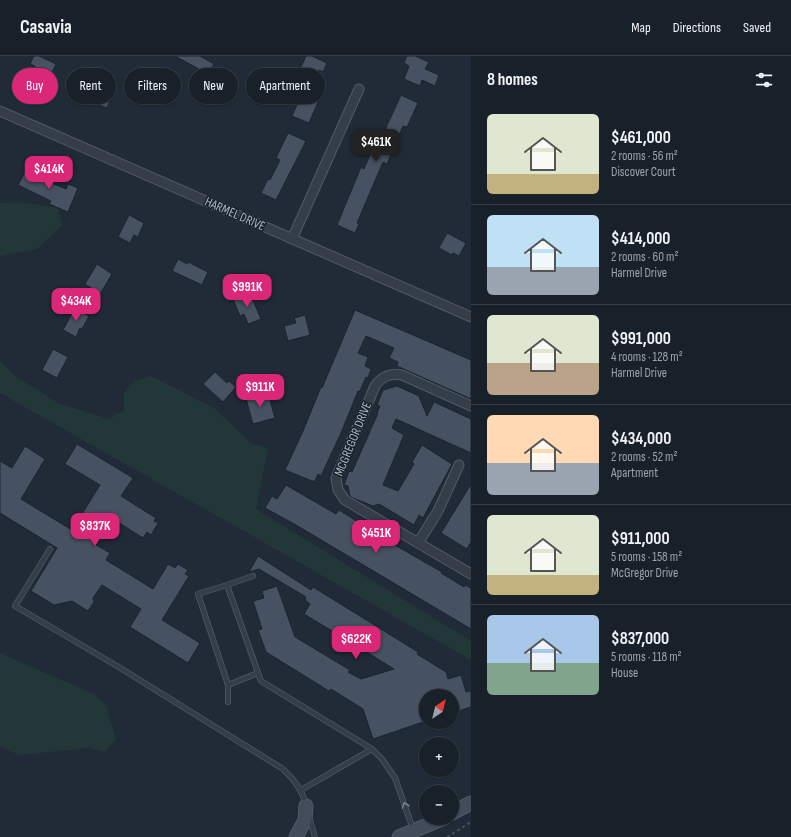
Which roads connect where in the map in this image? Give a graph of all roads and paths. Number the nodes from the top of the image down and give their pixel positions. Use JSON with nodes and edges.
{"nodes":[{"id":1,"x":359,"y":89,"type":"dead end"},
{"id":2,"x":0,"y":111,"type":"edge"},
{"id":3,"x":292,"y":239,"type":"junction"},
{"id":4,"x":471,"y":317,"type":"edge"},
{"id":5,"x":471,"y":406,"type":"edge"},
{"id":6,"x":459,"y":465,"type":"dead end"},
{"id":7,"x":418,"y":543,"type":"junction"},
{"id":8,"x":50,"y":549,"type":"dead end"},
{"id":9,"x":471,"y":574,"type":"edge"},
{"id":10,"x":253,"y":576,"type":"dead end"},
{"id":11,"x":227,"y":585,"type":"junction"},
{"id":12,"x":258,"y":673,"type":"junction"},
{"id":13,"x":228,"y":685,"type":"junction"},
{"id":14,"x":228,"y":702,"type":"dead end"},
{"id":15,"x":372,"y":749,"type":"junction"},
{"id":16,"x":301,"y":790,"type":"junction"},
{"id":17,"x":471,"y":803,"type":"edge"},
{"id":18,"x":306,"y":806,"type":"junction"},
{"id":19,"x":459,"y":809,"type":"edge"},
{"id":20,"x":471,"y":822,"type":"edge"},
{"id":21,"x":429,"y":825,"type":"edge"},
{"id":22,"x":414,"y":832,"type":"junction"},
{"id":23,"x":296,"y":837,"type":"edge"},
{"id":24,"x":315,"y":837,"type":"edge"},
{"id":25,"x":399,"y":837,"type":"edge"},
{"id":26,"x":447,"y":837,"type":"edge"}],
"edges":[{"from":1,"to":3,"type":"street"},
{"from":2,"to":3,"type":"street","name":"HARMEL DRIVE"},
{"from":3,"to":4,"type":"street","name":"HARMEL DRIVE"},
{"from":5,"to":7,"type":"street","name":"MCGREGOR DRIVE"},
{"from":6,"to":7,"type":"street"},
{"from":7,"to":9,"type":"street","name":"MCGREGOR DRIVE"},
{"from":8,"to":16,"type":"lane"},
{"from":10,"to":11,"type":"lane"},
{"from":11,"to":12,"type":"lane"},
{"from":11,"to":13,"type":"lane"},
{"from":12,"to":13,"type":"lane"},
{"from":12,"to":15,"type":"lane"},
{"from":13,"to":14,"type":"lane"},
{"from":15,"to":16,"type":"lane"},
{"from":22,"to":15,"type":"lane","one_way":true},
{"from":16,"to":18,"type":"lane"},
{"from":17,"to":19,"type":"main road"},
{"from":18,"to":23,"type":"main road"},
{"from":18,"to":24,"type":"lane"},
{"from":20,"to":26,"type":"path"},
{"from":21,"to":22,"type":"main road"},
{"from":22,"to":25,"type":"main road"}]}
